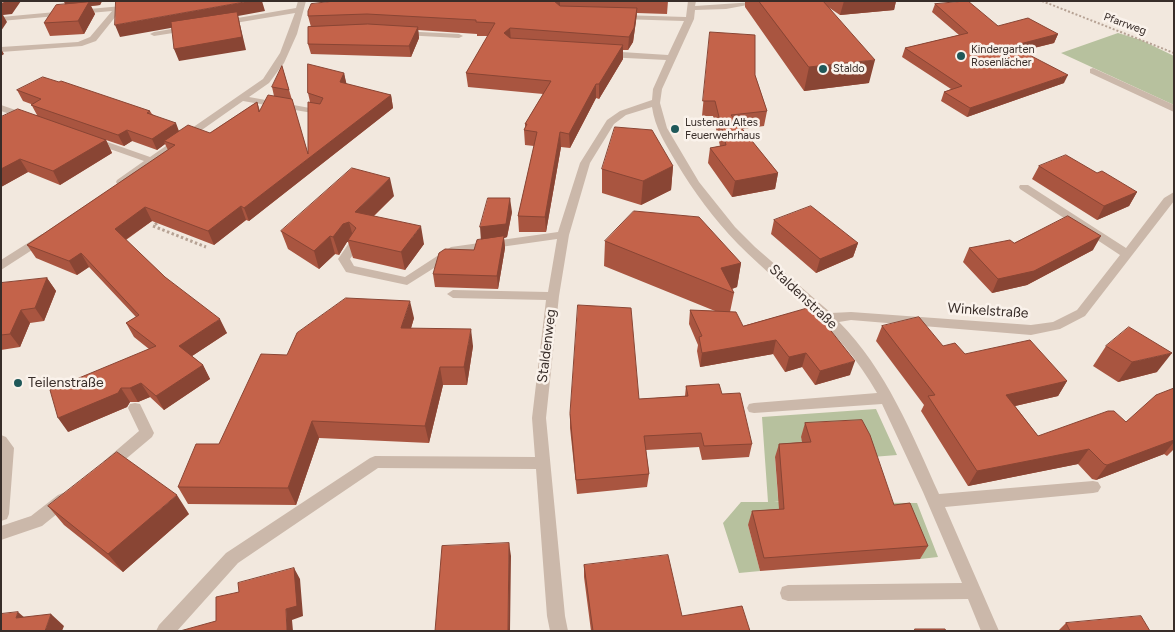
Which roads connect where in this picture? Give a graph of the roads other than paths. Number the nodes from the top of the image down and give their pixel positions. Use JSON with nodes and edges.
{"nodes":[{"id":1,"x":75,"y":1,"type":"edge"},
{"id":2,"x":765,"y":1,"type":"edge"},
{"id":3,"x":140,"y":4,"type":"edge"},
{"id":4,"x":692,"y":4,"type":"edge"},
{"id":5,"x":300,"y":6,"type":"edge"},
{"id":6,"x":117,"y":8,"type":"junction"},
{"id":7,"x":75,"y":12,"type":"junction"},
{"id":8,"x":606,"y":16,"type":"edge"},
{"id":9,"x":1,"y":19,"type":"edge"},
{"id":10,"x":690,"y":19,"type":"junction"},
{"id":11,"x":212,"y":24,"type":"edge"},
{"id":12,"x":203,"y":26,"type":"edge"},
{"id":13,"x":389,"y":32,"type":"edge"},
{"id":14,"x":154,"y":34,"type":"dead end"},
{"id":15,"x":459,"y":36,"type":"dead end"},
{"id":16,"x":1,"y":50,"type":"edge"},
{"id":17,"x":596,"y":53,"type":"edge"},
{"id":18,"x":671,"y":58,"type":"junction"},
{"id":19,"x":1093,"y":71,"type":"dead end"},
{"id":20,"x":242,"y":98,"type":"junction"},
{"id":21,"x":656,"y":102,"type":"junction"},
{"id":22,"x":1,"y":108,"type":"edge"},
{"id":23,"x":1174,"y":108,"type":"edge"},
{"id":24,"x":321,"y":113,"type":"edge"},
{"id":25,"x":36,"y":120,"type":"edge"},
{"id":26,"x":85,"y":137,"type":"edge"},
{"id":27,"x":152,"y":161,"type":"junction"},
{"id":28,"x":1024,"y":187,"type":"dead end"},
{"id":29,"x":112,"y":189,"type":"edge"},
{"id":30,"x":1174,"y":195,"type":"edge"},
{"id":31,"x":49,"y":232,"type":"edge"},
{"id":32,"x":563,"y":236,"type":"junction"},
{"id":33,"x":353,"y":246,"type":"edge"},
{"id":34,"x":1127,"y":254,"type":"junction"},
{"id":35,"x":1,"y":266,"type":"edge"},
{"id":36,"x":453,"y":294,"type":"dead end"},
{"id":37,"x":553,"y":296,"type":"junction"},
{"id":38,"x":829,"y":318,"type":"junction"},
{"id":39,"x":886,"y":398,"type":"junction"},
{"id":40,"x":135,"y":408,"type":"dead end"},
{"id":41,"x":754,"y":408,"type":"dead end"},
{"id":42,"x":1,"y":441,"type":"edge"},
{"id":43,"x":543,"y":463,"type":"junction"},
{"id":44,"x":94,"y":477,"type":"edge"},
{"id":45,"x":1093,"y":487,"type":"dead end"},
{"id":46,"x":72,"y":493,"type":"edge"},
{"id":47,"x":935,"y":500,"type":"junction"},
{"id":48,"x":1,"y":514,"type":"edge"},
{"id":49,"x":1,"y":534,"type":"edge"},
{"id":50,"x":973,"y":591,"type":"junction"},
{"id":51,"x":788,"y":593,"type":"dead end"},
{"id":52,"x":166,"y":631,"type":"edge"},
{"id":53,"x":559,"y":631,"type":"edge"},
{"id":54,"x":990,"y":631,"type":"edge"}],
"edges":[{"from":1,"to":7,"type":"street"},
{"from":2,"to":4,"type":"street"},
{"from":3,"to":6,"type":"street"},
{"from":4,"to":10,"type":"street","name":"Staldenstraße"},
{"from":5,"to":11,"type":"street"},
{"from":5,"to":20,"type":"street"},
{"from":6,"to":7,"type":"street"},
{"from":6,"to":16,"type":"street"},
{"from":7,"to":9,"type":"street"},
{"from":8,"to":10,"type":"street"},
{"from":10,"to":18,"type":"street","name":"Staldenstraße"},
{"from":12,"to":14,"type":"street"},
{"from":13,"to":15,"type":"street"},
{"from":17,"to":18,"type":"street"},
{"from":18,"to":21,"type":"street","name":"Staldenstraße"},
{"from":19,"to":23,"type":"street"},
{"from":20,"to":24,"type":"street"},
{"from":20,"to":27,"type":"street"},
{"from":21,"to":32,"type":"street","name":"Staldenweg"},
{"from":21,"to":38,"type":"street","name":"Staldenstraße"},
{"from":22,"to":25,"type":"street"},
{"from":26,"to":27,"type":"street"},
{"from":27,"to":29,"type":"street"},
{"from":28,"to":34,"type":"street"},
{"from":30,"to":34,"type":"street","name":"Winkelstraße"},
{"from":31,"to":35,"type":"street"},
{"from":32,"to":33,"type":"street"},
{"from":32,"to":37,"type":"street","name":"Staldenweg"},
{"from":34,"to":38,"type":"street","name":"Winkelstraße"},
{"from":36,"to":37,"type":"street"},
{"from":37,"to":43,"type":"street","name":"Staldenweg"},
{"from":38,"to":39,"type":"street","name":"Staldenstraße"},
{"from":39,"to":41,"type":"street"},
{"from":39,"to":47,"type":"street","name":"Staldenstraße"},
{"from":40,"to":44,"type":"street"},
{"from":42,"to":48,"type":"street"},
{"from":43,"to":52,"type":"street"},
{"from":43,"to":53,"type":"street","name":"Staldenweg"},
{"from":45,"to":47,"type":"street"},
{"from":46,"to":49,"type":"street"},
{"from":47,"to":50,"type":"street","name":"Staldenstraße"},
{"from":50,"to":51,"type":"street"},
{"from":50,"to":54,"type":"street","name":"Staldenstraße"}]}
